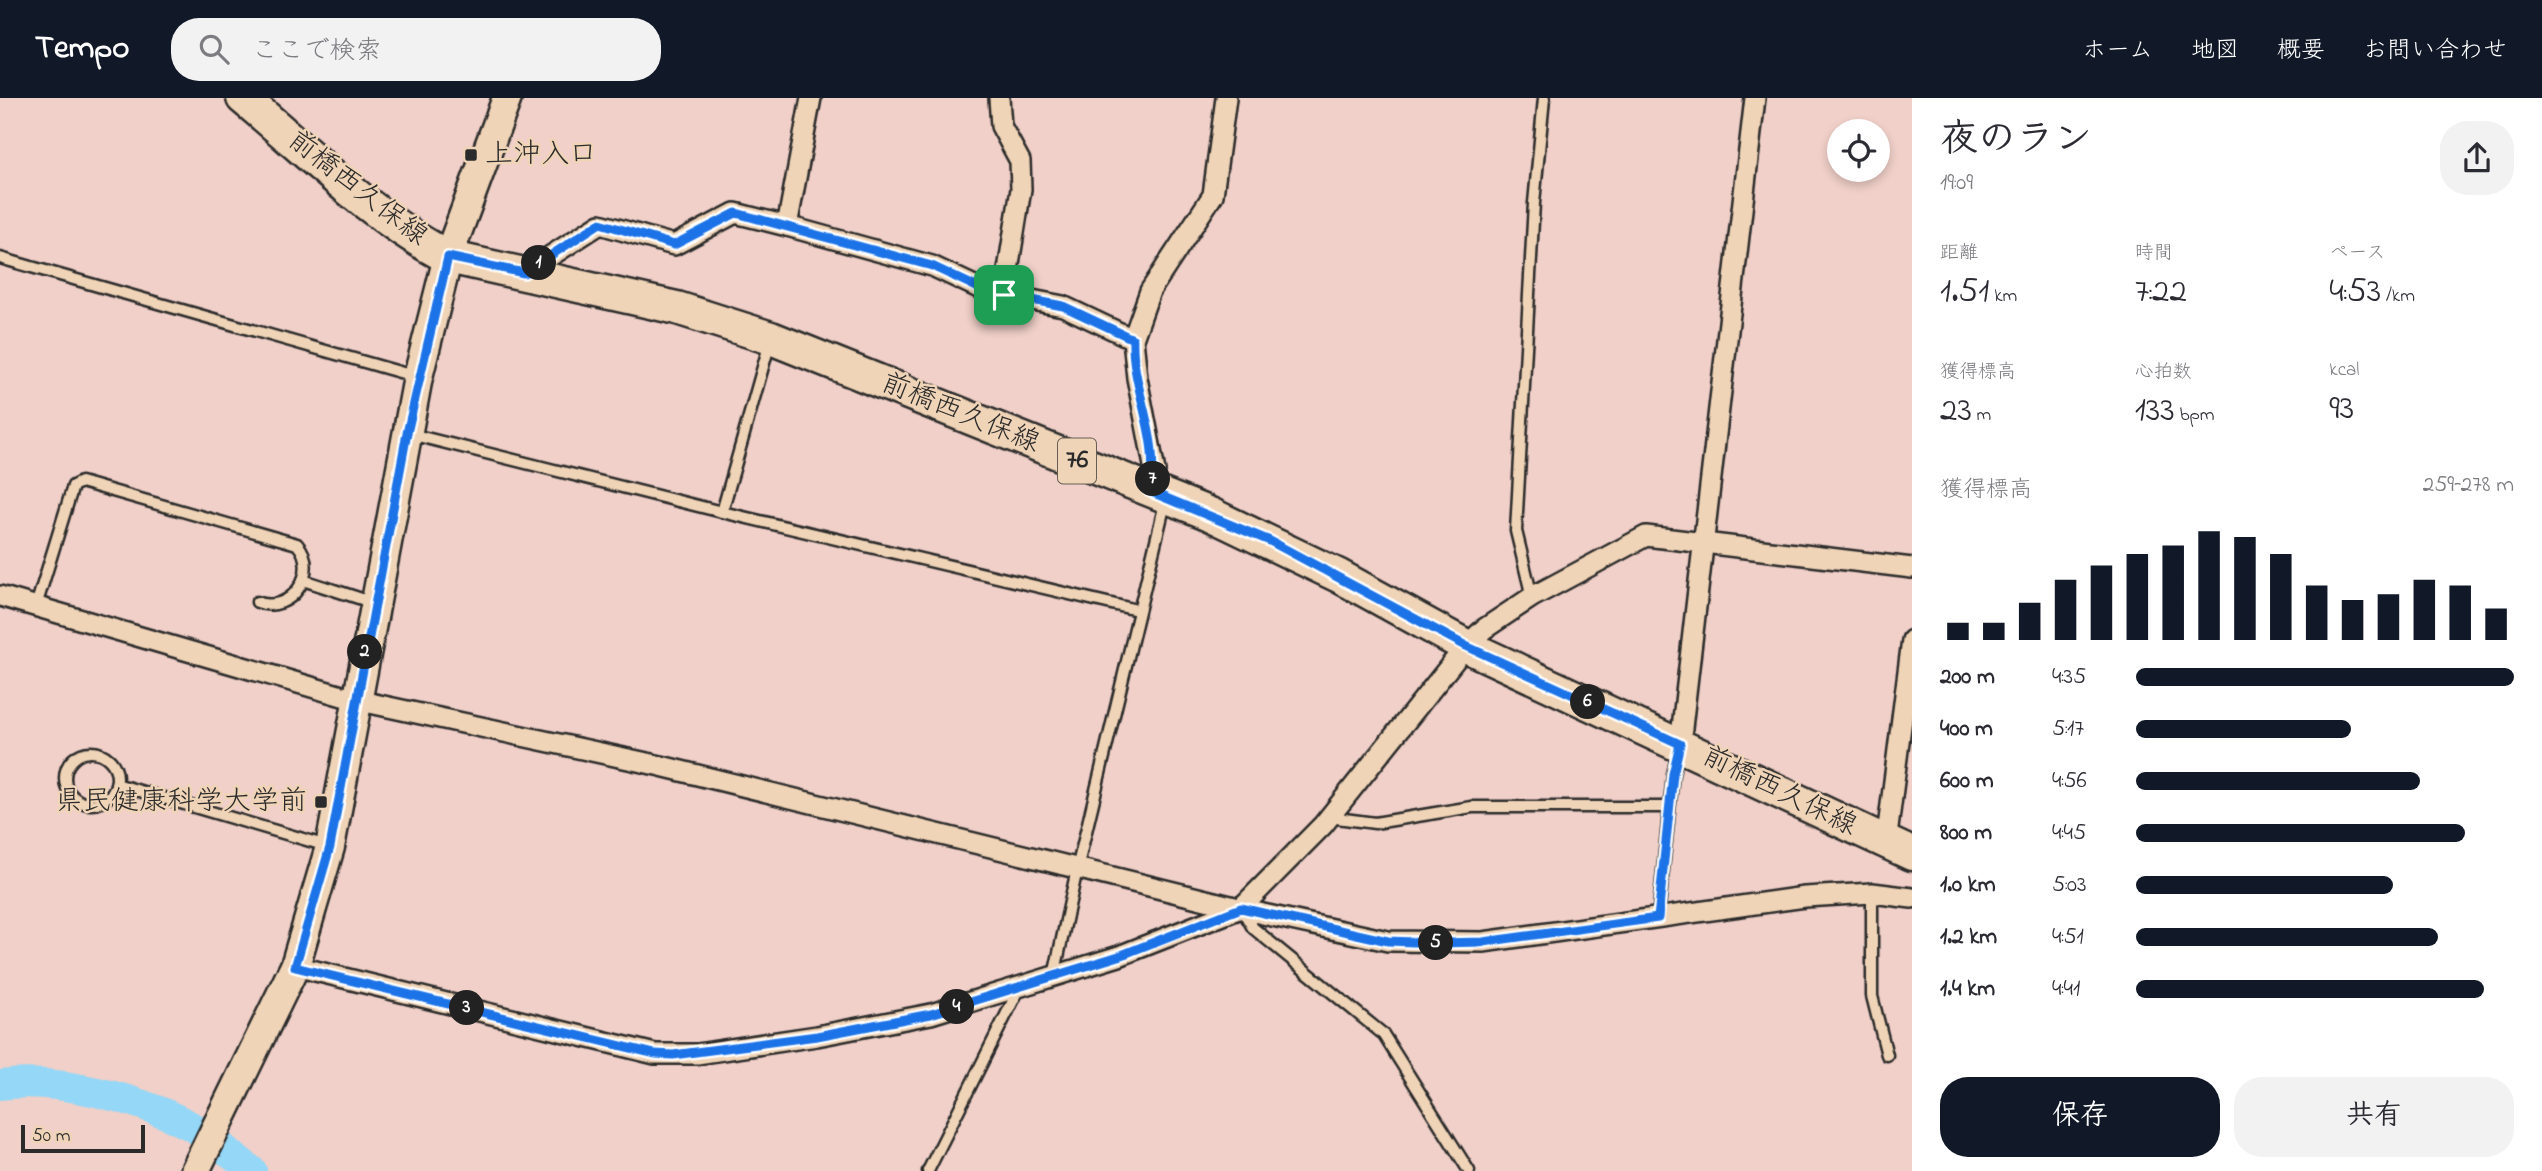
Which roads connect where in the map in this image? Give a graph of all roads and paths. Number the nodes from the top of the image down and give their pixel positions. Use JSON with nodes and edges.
{"nodes":[{"id":1,"x":243,"y":98,"type":"edge"},
{"id":2,"x":507,"y":98,"type":"edge"},
{"id":3,"x":811,"y":98,"type":"edge"},
{"id":4,"x":999,"y":98,"type":"edge"},
{"id":5,"x":1226,"y":98,"type":"edge"},
{"id":6,"x":1544,"y":98,"type":"edge"},
{"id":7,"x":1755,"y":98,"type":"edge"},
{"id":8,"x":787,"y":226,"type":"junction"},
{"id":9,"x":448,"y":257,"type":"junction"},
{"id":10,"x":0,"y":258,"type":"edge"},
{"id":11,"x":524,"y":273,"type":"junction"},
{"id":12,"x":1004,"y":295,"type":"junction"},
{"id":13,"x":771,"y":338,"type":"junction"},
{"id":14,"x":1133,"y":339,"type":"junction"},
{"id":15,"x":418,"y":377,"type":"junction"},
{"id":16,"x":407,"y":433,"type":"junction"},
{"id":17,"x":1158,"y":494,"type":"junction"},
{"id":18,"x":722,"y":512,"type":"junction"},
{"id":19,"x":1702,"y":543,"type":"junction"},
{"id":20,"x":1912,"y":568,"type":"edge"},
{"id":21,"x":303,"y":580,"type":"junction"},
{"id":22,"x":0,"y":596,"type":"edge"},
{"id":23,"x":1532,"y":597,"type":"junction"},
{"id":24,"x":257,"y":602,"type":"dead end"},
{"id":25,"x":374,"y":603,"type":"junction"},
{"id":26,"x":36,"y":606,"type":"junction"},
{"id":27,"x":1137,"y":610,"type":"junction"},
{"id":28,"x":1912,"y":640,"type":"edge"},
{"id":29,"x":1466,"y":646,"type":"junction"},
{"id":30,"x":356,"y":699,"type":"junction"},
{"id":31,"x":1908,"y":706,"type":"edge"},
{"id":32,"x":1680,"y":744,"type":"junction"},
{"id":33,"x":116,"y":785,"type":"junction"},
{"id":34,"x":1670,"y":807,"type":"junction"},
{"id":35,"x":1329,"y":817,"type":"junction"},
{"id":36,"x":330,"y":847,"type":"junction"},
{"id":37,"x":1899,"y":849,"type":"edge"},
{"id":38,"x":1077,"y":869,"type":"junction"},
{"id":39,"x":1872,"y":893,"type":"junction"},
{"id":40,"x":1912,"y":898,"type":"edge"},
{"id":41,"x":1241,"y":908,"type":"junction"},
{"id":42,"x":1658,"y":918,"type":"junction"},
{"id":43,"x":295,"y":967,"type":"junction"},
{"id":44,"x":1054,"y":976,"type":"junction"},
{"id":45,"x":1021,"y":985,"type":"junction"},
{"id":46,"x":1887,"y":1055,"type":"dead end"},
{"id":47,"x":195,"y":1171,"type":"edge"},
{"id":48,"x":928,"y":1171,"type":"edge"},
{"id":49,"x":1469,"y":1171,"type":"edge"}],
"edges":[{"from":1,"to":9,"type":"main road","name":"前橋西久保線","number":"76"},
{"from":2,"to":9,"type":"street"},
{"from":3,"to":8,"type":"street"},
{"from":4,"to":12,"type":"street"},
{"from":5,"to":14,"type":"street"},
{"from":6,"to":23,"type":"lane"},
{"from":7,"to":19,"type":"street"},
{"from":8,"to":11,"type":"street"},
{"from":8,"to":12,"type":"street"},
{"from":9,"to":11,"type":"main road","name":"前橋西久保線","number":"76"},
{"from":9,"to":15,"type":"street"},
{"from":10,"to":15,"type":"lane"},
{"from":11,"to":13,"type":"main road","name":"前橋西久保線","number":"76"},
{"from":12,"to":14,"type":"street"},
{"from":13,"to":17,"type":"main road","name":"前橋西久保線","number":"76"},
{"from":13,"to":18,"type":"lane"},
{"from":14,"to":17,"type":"street"},
{"from":15,"to":16,"type":"street"},
{"from":16,"to":18,"type":"lane"},
{"from":16,"to":25,"type":"street"},
{"from":17,"to":27,"type":"lane"},
{"from":17,"to":29,"type":"main road","name":"前橋西久保線","number":"76"},
{"from":18,"to":27,"type":"lane"},
{"from":19,"to":20,"type":"street"},
{"from":19,"to":23,"type":"street"},
{"from":19,"to":32,"type":"street"},
{"from":21,"to":24,"type":"lane"},
{"from":21,"to":25,"type":"lane"},
{"from":21,"to":26,"type":"lane"},
{"from":22,"to":26,"type":"street"},
{"from":23,"to":29,"type":"street"},
{"from":25,"to":30,"type":"street"},
{"from":26,"to":30,"type":"street"},
{"from":27,"to":38,"type":"lane"},
{"from":28,"to":31,"type":"street"},
{"from":29,"to":32,"type":"main road","name":"前橋西久保線","number":"76"},
{"from":29,"to":35,"type":"street"},
{"from":30,"to":36,"type":"street"},
{"from":30,"to":38,"type":"street"},
{"from":31,"to":37,"type":"street"},
{"from":32,"to":34,"type":"lane"},
{"from":32,"to":37,"type":"main road","name":"前橋西久保線","number":"76"},
{"from":33,"to":33,"type":"lane"},
{"from":33,"to":36,"type":"lane"},
{"from":34,"to":35,"type":"lane"},
{"from":34,"to":42,"type":"lane"},
{"from":35,"to":41,"type":"street"},
{"from":36,"to":43,"type":"street"},
{"from":38,"to":41,"type":"street"},
{"from":38,"to":44,"type":"lane"},
{"from":39,"to":40,"type":"street"},
{"from":39,"to":42,"type":"street"},
{"from":39,"to":46,"type":"lane"},
{"from":41,"to":42,"type":"street"},
{"from":41,"to":44,"type":"street"},
{"from":41,"to":49,"type":"lane"},
{"from":43,"to":45,"type":"street"},
{"from":43,"to":47,"type":"street"},
{"from":44,"to":45,"type":"street"},
{"from":45,"to":48,"type":"lane"}]}
